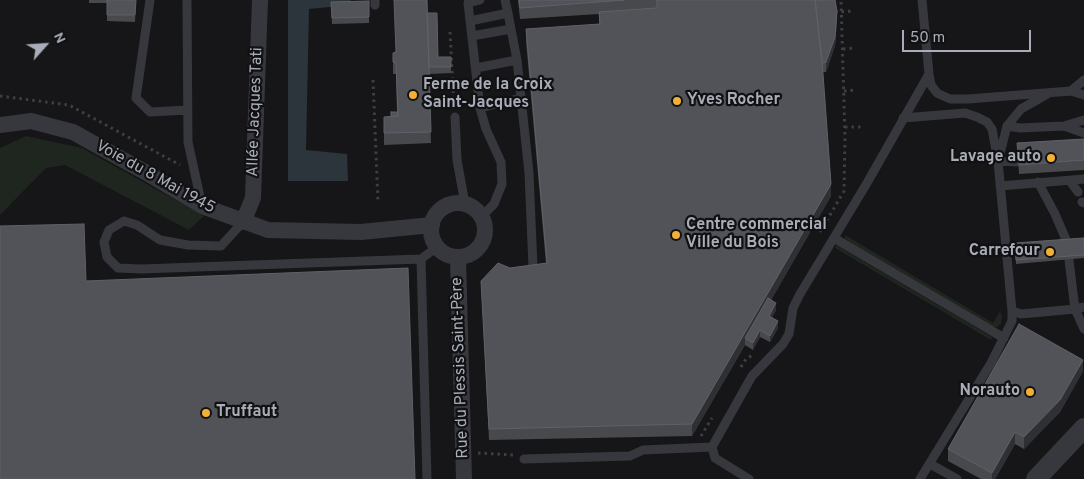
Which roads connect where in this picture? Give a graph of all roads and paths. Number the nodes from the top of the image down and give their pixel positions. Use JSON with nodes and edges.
{"nodes":[{"id":1,"x":150,"y":0,"type":"edge"},
{"id":2,"x":187,"y":0,"type":"edge"},
{"id":3,"x":260,"y":0,"type":"edge"},
{"id":4,"x":480,"y":0,"type":"edge"},
{"id":5,"x":505,"y":0,"type":"edge"},
{"id":6,"x":841,"y":0,"type":"edge"},
{"id":7,"x":922,"y":0,"type":"edge"},
{"id":8,"x":853,"y":11,"type":"dead end"},
{"id":9,"x":835,"y":12,"type":"edge"},
{"id":10,"x":842,"y":12,"type":"junction"},
{"id":11,"x":508,"y":13,"type":"junction"},
{"id":12,"x":470,"y":21,"type":"junction"},
{"id":13,"x":511,"y":29,"type":"junction"},
{"id":14,"x":450,"y":32,"type":"dead end"},
{"id":15,"x":472,"y":36,"type":"junction"},
{"id":16,"x":854,"y":48,"type":"dead end"},
{"id":17,"x":843,"y":49,"type":"junction"},
{"id":18,"x":517,"y":60,"type":"junction"},
{"id":19,"x":476,"y":68,"type":"junction"},
{"id":20,"x":929,"y":74,"type":"junction"},
{"id":21,"x":373,"y":80,"type":"dead end"},
{"id":22,"x":1084,"y":80,"type":"edge"},
{"id":23,"x":857,"y":90,"type":"dead end"},
{"id":24,"x":844,"y":91,"type":"junction"},
{"id":25,"x":1071,"y":91,"type":"junction"},
{"id":26,"x":1049,"y":93,"type":"junction"},
{"id":27,"x":1084,"y":94,"type":"edge"},
{"id":28,"x":521,"y":98,"type":"junction"},
{"id":29,"x":480,"y":108,"type":"junction"},
{"id":30,"x":188,"y":110,"type":"junction"},
{"id":31,"x":455,"y":118,"type":"joint"},
{"id":32,"x":903,"y":118,"type":"junction"},
{"id":33,"x":1084,"y":120,"type":"edge"},
{"id":34,"x":0,"y":125,"type":"edge"},
{"id":35,"x":1006,"y":126,"type":"junction"},
{"id":36,"x":1064,"y":126,"type":"junction"},
{"id":37,"x":844,"y":127,"type":"junction"},
{"id":38,"x":861,"y":127,"type":"dead end"},
{"id":39,"x":1084,"y":133,"type":"edge"},
{"id":40,"x":998,"y":160,"type":"junction"},
{"id":41,"x":1018,"y":162,"type":"edge"},
{"id":42,"x":1084,"y":179,"type":"edge"},
{"id":43,"x":1070,"y":181,"type":"junction"},
{"id":44,"x":1038,"y":182,"type":"junction"},
{"id":45,"x":1000,"y":186,"type":"junction"},
{"id":46,"x":1078,"y":192,"type":"dead end"},
{"id":47,"x":378,"y":202,"type":"dead end"},
{"id":48,"x":465,"y":204,"type":"junction"},
{"id":49,"x":202,"y":206,"type":"junction"},
{"id":50,"x":481,"y":217,"type":"junction"},
{"id":51,"x":243,"y":222,"type":"junction"},
{"id":52,"x":432,"y":225,"type":"junction"},
{"id":53,"x":818,"y":237,"type":"dead end"},
{"id":54,"x":834,"y":238,"type":"junction"},
{"id":55,"x":1066,"y":242,"type":"edge"},
{"id":56,"x":437,"y":247,"type":"junction"},
{"id":57,"x":458,"y":258,"type":"junction"},
{"id":58,"x":421,"y":259,"type":"junction"},
{"id":59,"x":1069,"y":260,"type":"edge"},
{"id":60,"x":534,"y":267,"type":"edge"},
{"id":61,"x":1079,"y":308,"type":"edge"},
{"id":62,"x":1012,"y":311,"type":"junction"},
{"id":63,"x":1084,"y":329,"type":"edge"},
{"id":64,"x":1004,"y":338,"type":"junction"},
{"id":65,"x":761,"y":351,"type":"dead end"},
{"id":66,"x":738,"y":373,"type":"dead end"},
{"id":67,"x":712,"y":416,"type":"dead end"},
{"id":68,"x":1084,"y":428,"type":"edge"},
{"id":69,"x":699,"y":439,"type":"dead end"},
{"id":70,"x":712,"y":447,"type":"junction"},
{"id":71,"x":490,"y":454,"type":"dead end"},
{"id":72,"x":521,"y":457,"type":"joint"},
{"id":73,"x":930,"y":464,"type":"junction"},
{"id":74,"x":427,"y":479,"type":"edge"},
{"id":75,"x":464,"y":479,"type":"edge"},
{"id":76,"x":749,"y":479,"type":"edge"},
{"id":77,"x":920,"y":479,"type":"edge"},
{"id":78,"x":958,"y":479,"type":"edge"},
{"id":79,"x":1036,"y":479,"type":"edge"}],
"edges":[{"from":1,"to":30,"type":"lane"},
{"from":2,"to":30,"type":"lane"},
{"from":3,"to":51,"type":"street","name":"Allée Jacques Tati"},
{"from":4,"to":12,"type":"lane"},
{"from":5,"to":11,"type":"lane"},
{"from":6,"to":10,"type":"path"},
{"from":7,"to":20,"type":"lane"},
{"from":8,"to":10,"type":"path"},
{"from":9,"to":10,"type":"path"},
{"from":10,"to":17,"type":"path"},
{"from":11,"to":12,"type":"lane"},
{"from":11,"to":13,"type":"lane"},
{"from":12,"to":15,"type":"lane"},
{"from":13,"to":15,"type":"lane"},
{"from":13,"to":18,"type":"lane"},
{"from":14,"to":31,"type":"path"},
{"from":15,"to":19,"type":"lane"},
{"from":16,"to":17,"type":"path"},
{"from":17,"to":24,"type":"path"},
{"from":18,"to":19,"type":"lane"},
{"from":18,"to":28,"type":"lane"},
{"from":19,"to":29,"type":"lane"},
{"from":20,"to":26,"type":"lane"},
{"from":20,"to":32,"type":"lane"},
{"from":21,"to":47,"type":"path"},
{"from":22,"to":25,"type":"lane"},
{"from":23,"to":24,"type":"path"},
{"from":24,"to":37,"type":"path"},
{"from":25,"to":26,"type":"lane"},
{"from":25,"to":27,"type":"lane"},
{"from":26,"to":35,"type":"lane"},
{"from":28,"to":29,"type":"lane"},
{"from":28,"to":60,"type":"lane"},
{"from":29,"to":50,"type":"lane"},
{"from":30,"to":49,"type":"lane"},
{"from":31,"to":48,"type":"lane"},
{"from":32,"to":40,"type":"lane"},
{"from":32,"to":54,"type":"lane"},
{"from":33,"to":36,"type":"lane"},
{"from":34,"to":49,"type":"street","name":"Voie du 8 Mai 1945"},
{"from":35,"to":36,"type":"lane"},
{"from":35,"to":40,"type":"lane"},
{"from":36,"to":39,"type":"lane"},
{"from":37,"to":38,"type":"path"},
{"from":37,"to":53,"type":"path"},
{"from":40,"to":41,"type":"lane"},
{"from":40,"to":45,"type":"lane"},
{"from":42,"to":43,"type":"lane"},
{"from":43,"to":44,"type":"lane"},
{"from":43,"to":46,"type":"lane"},
{"from":44,"to":45,"type":"lane"},
{"from":44,"to":55,"type":"lane"},
{"from":45,"to":62,"type":"lane"},
{"from":48,"to":50,"type":"street"},
{"from":48,"to":52,"type":"street"},
{"from":49,"to":51,"type":"street","name":"Voie du 8 Mai 1945"},
{"from":50,"to":57,"type":"street"},
{"from":51,"to":52,"type":"street","name":"Voie du 8 Mai 1945"},
{"from":51,"to":58,"type":"lane"},
{"from":52,"to":56,"type":"street"},
{"from":54,"to":64,"type":"lane"},
{"from":54,"to":70,"type":"lane"},
{"from":56,"to":57,"type":"street"},
{"from":56,"to":58,"type":"lane"},
{"from":57,"to":75,"type":"street","name":"Rue du Plessis Saint-Père"},
{"from":58,"to":74,"type":"lane"},
{"from":59,"to":61,"type":"lane"},
{"from":61,"to":62,"type":"lane"},
{"from":61,"to":63,"type":"lane"},
{"from":62,"to":64,"type":"lane"},
{"from":64,"to":73,"type":"lane"},
{"from":65,"to":66,"type":"path"},
{"from":67,"to":69,"type":"path"},
{"from":68,"to":79,"type":"street"},
{"from":70,"to":72,"type":"lane"},
{"from":70,"to":76,"type":"lane"},
{"from":71,"to":72,"type":"path"},
{"from":73,"to":77,"type":"lane"},
{"from":73,"to":78,"type":"lane"}]}
